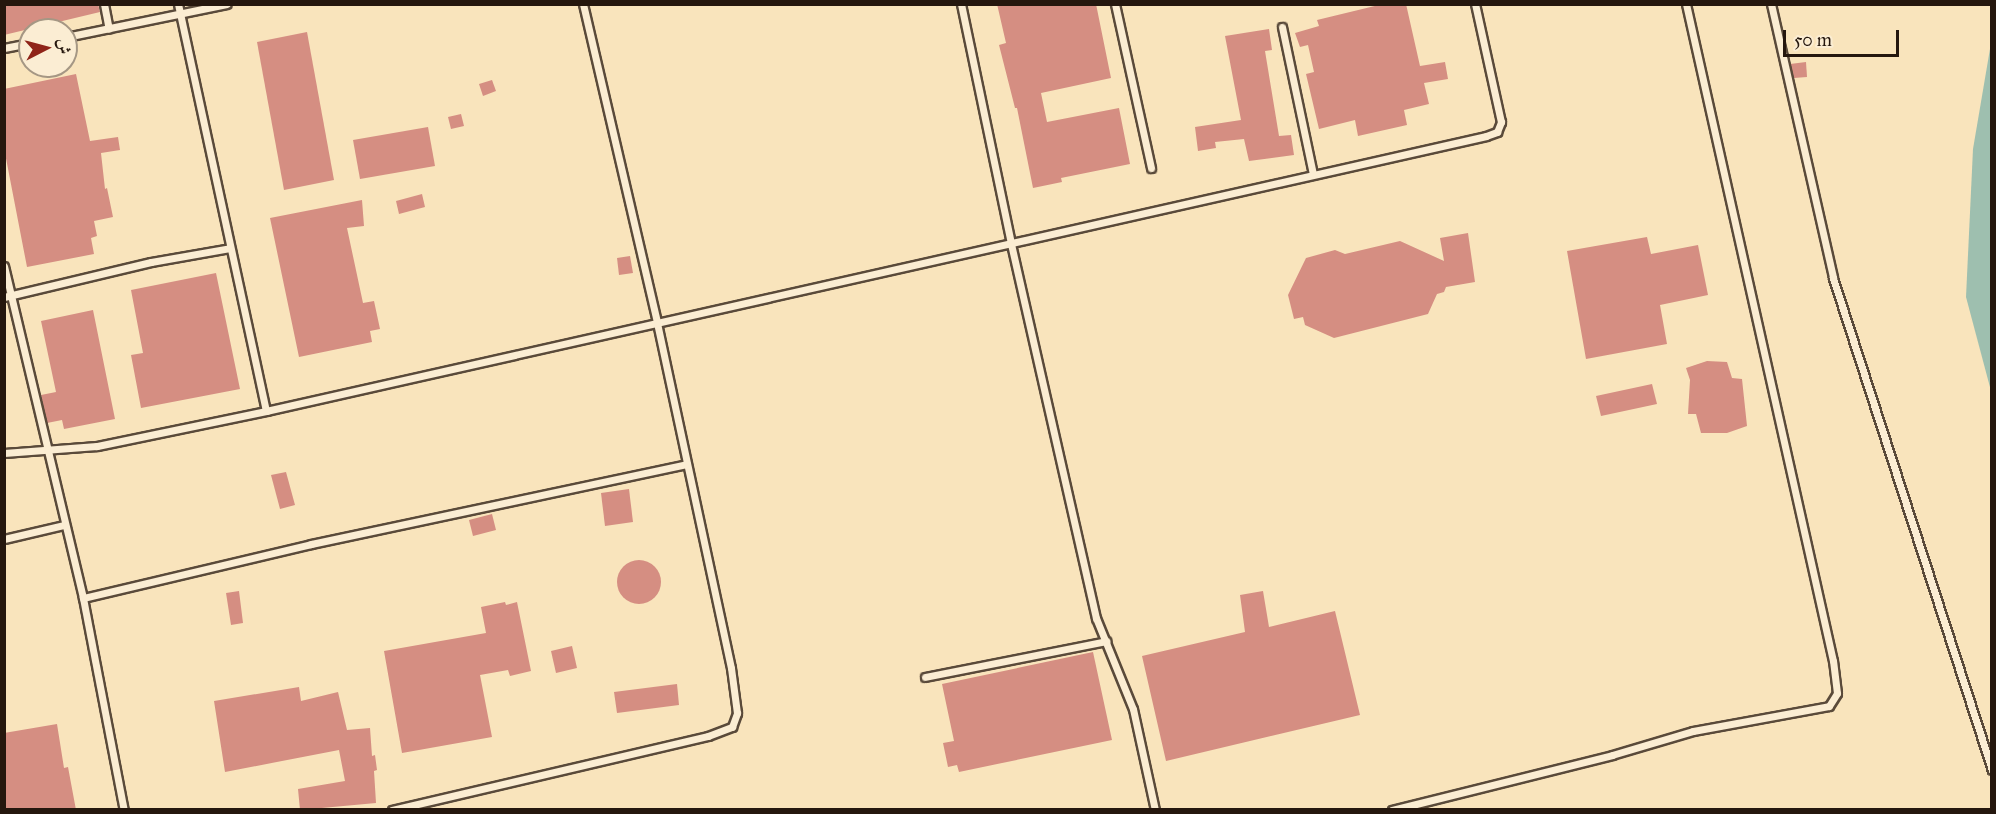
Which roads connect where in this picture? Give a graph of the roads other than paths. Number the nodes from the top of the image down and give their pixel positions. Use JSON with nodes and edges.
{"nodes":[{"id":1,"x":104,"y":4,"type":"edge"},
{"id":2,"x":178,"y":4,"type":"edge"},
{"id":3,"x":227,"y":4,"type":"edge"},
{"id":4,"x":583,"y":4,"type":"edge"},
{"id":5,"x":961,"y":4,"type":"edge"},
{"id":6,"x":1115,"y":4,"type":"edge"},
{"id":7,"x":1475,"y":4,"type":"edge"},
{"id":8,"x":1686,"y":4,"type":"edge"},
{"id":9,"x":1771,"y":4,"type":"edge"},
{"id":10,"x":181,"y":16,"type":"junction"},
{"id":11,"x":1282,"y":27,"type":"dead end"},
{"id":12,"x":109,"y":29,"type":"junction"},
{"id":13,"x":78,"y":35,"type":"edge"},
{"id":14,"x":1151,"y":168,"type":"dead end"},
{"id":15,"x":1313,"y":174,"type":"junction"},
{"id":16,"x":1011,"y":244,"type":"junction"},
{"id":17,"x":230,"y":248,"type":"junction"},
{"id":18,"x":4,"y":266,"type":"edge"},
{"id":19,"x":8,"y":297,"type":"edge"},
{"id":20,"x":657,"y":322,"type":"junction"},
{"id":21,"x":266,"y":411,"type":"junction"},
{"id":22,"x":46,"y":450,"type":"junction"},
{"id":23,"x":4,"y":453,"type":"edge"},
{"id":24,"x":687,"y":464,"type":"junction"},
{"id":25,"x":64,"y":525,"type":"junction"},
{"id":26,"x":4,"y":539,"type":"edge"},
{"id":27,"x":82,"y":598,"type":"junction"},
{"id":28,"x":1106,"y":641,"type":"junction"},
{"id":29,"x":925,"y":677,"type":"dead end"},
{"id":30,"x":1992,"y":770,"type":"edge"},
{"id":31,"x":124,"y":810,"type":"edge"},
{"id":32,"x":392,"y":810,"type":"edge"},
{"id":33,"x":1155,"y":810,"type":"edge"},
{"id":34,"x":1392,"y":810,"type":"edge"}],
"edges":[{"from":1,"to":12,"type":"lane"},
{"from":2,"to":10,"type":"lane"},
{"from":3,"to":10,"type":"lane"},
{"from":4,"to":20,"type":"lane"},
{"from":5,"to":16,"type":"lane"},
{"from":6,"to":14,"type":"lane"},
{"from":7,"to":15,"type":"lane"},
{"from":8,"to":34,"type":"lane"},
{"from":9,"to":30,"type":"lane"},
{"from":10,"to":12,"type":"lane"},
{"from":10,"to":17,"type":"lane"},
{"from":11,"to":15,"type":"lane"},
{"from":12,"to":13,"type":"lane"},
{"from":15,"to":16,"type":"lane"},
{"from":16,"to":20,"type":"lane"},
{"from":16,"to":28,"type":"lane"},
{"from":17,"to":19,"type":"lane"},
{"from":17,"to":21,"type":"lane"},
{"from":18,"to":19,"type":"lane"},
{"from":19,"to":22,"type":"lane"},
{"from":20,"to":21,"type":"lane"},
{"from":20,"to":24,"type":"lane"},
{"from":21,"to":22,"type":"lane"},
{"from":22,"to":23,"type":"lane"},
{"from":22,"to":25,"type":"lane"},
{"from":24,"to":27,"type":"lane"},
{"from":24,"to":32,"type":"lane"},
{"from":25,"to":26,"type":"lane"},
{"from":25,"to":27,"type":"lane"},
{"from":27,"to":31,"type":"lane"},
{"from":28,"to":29,"type":"lane"},
{"from":28,"to":33,"type":"lane"}]}
